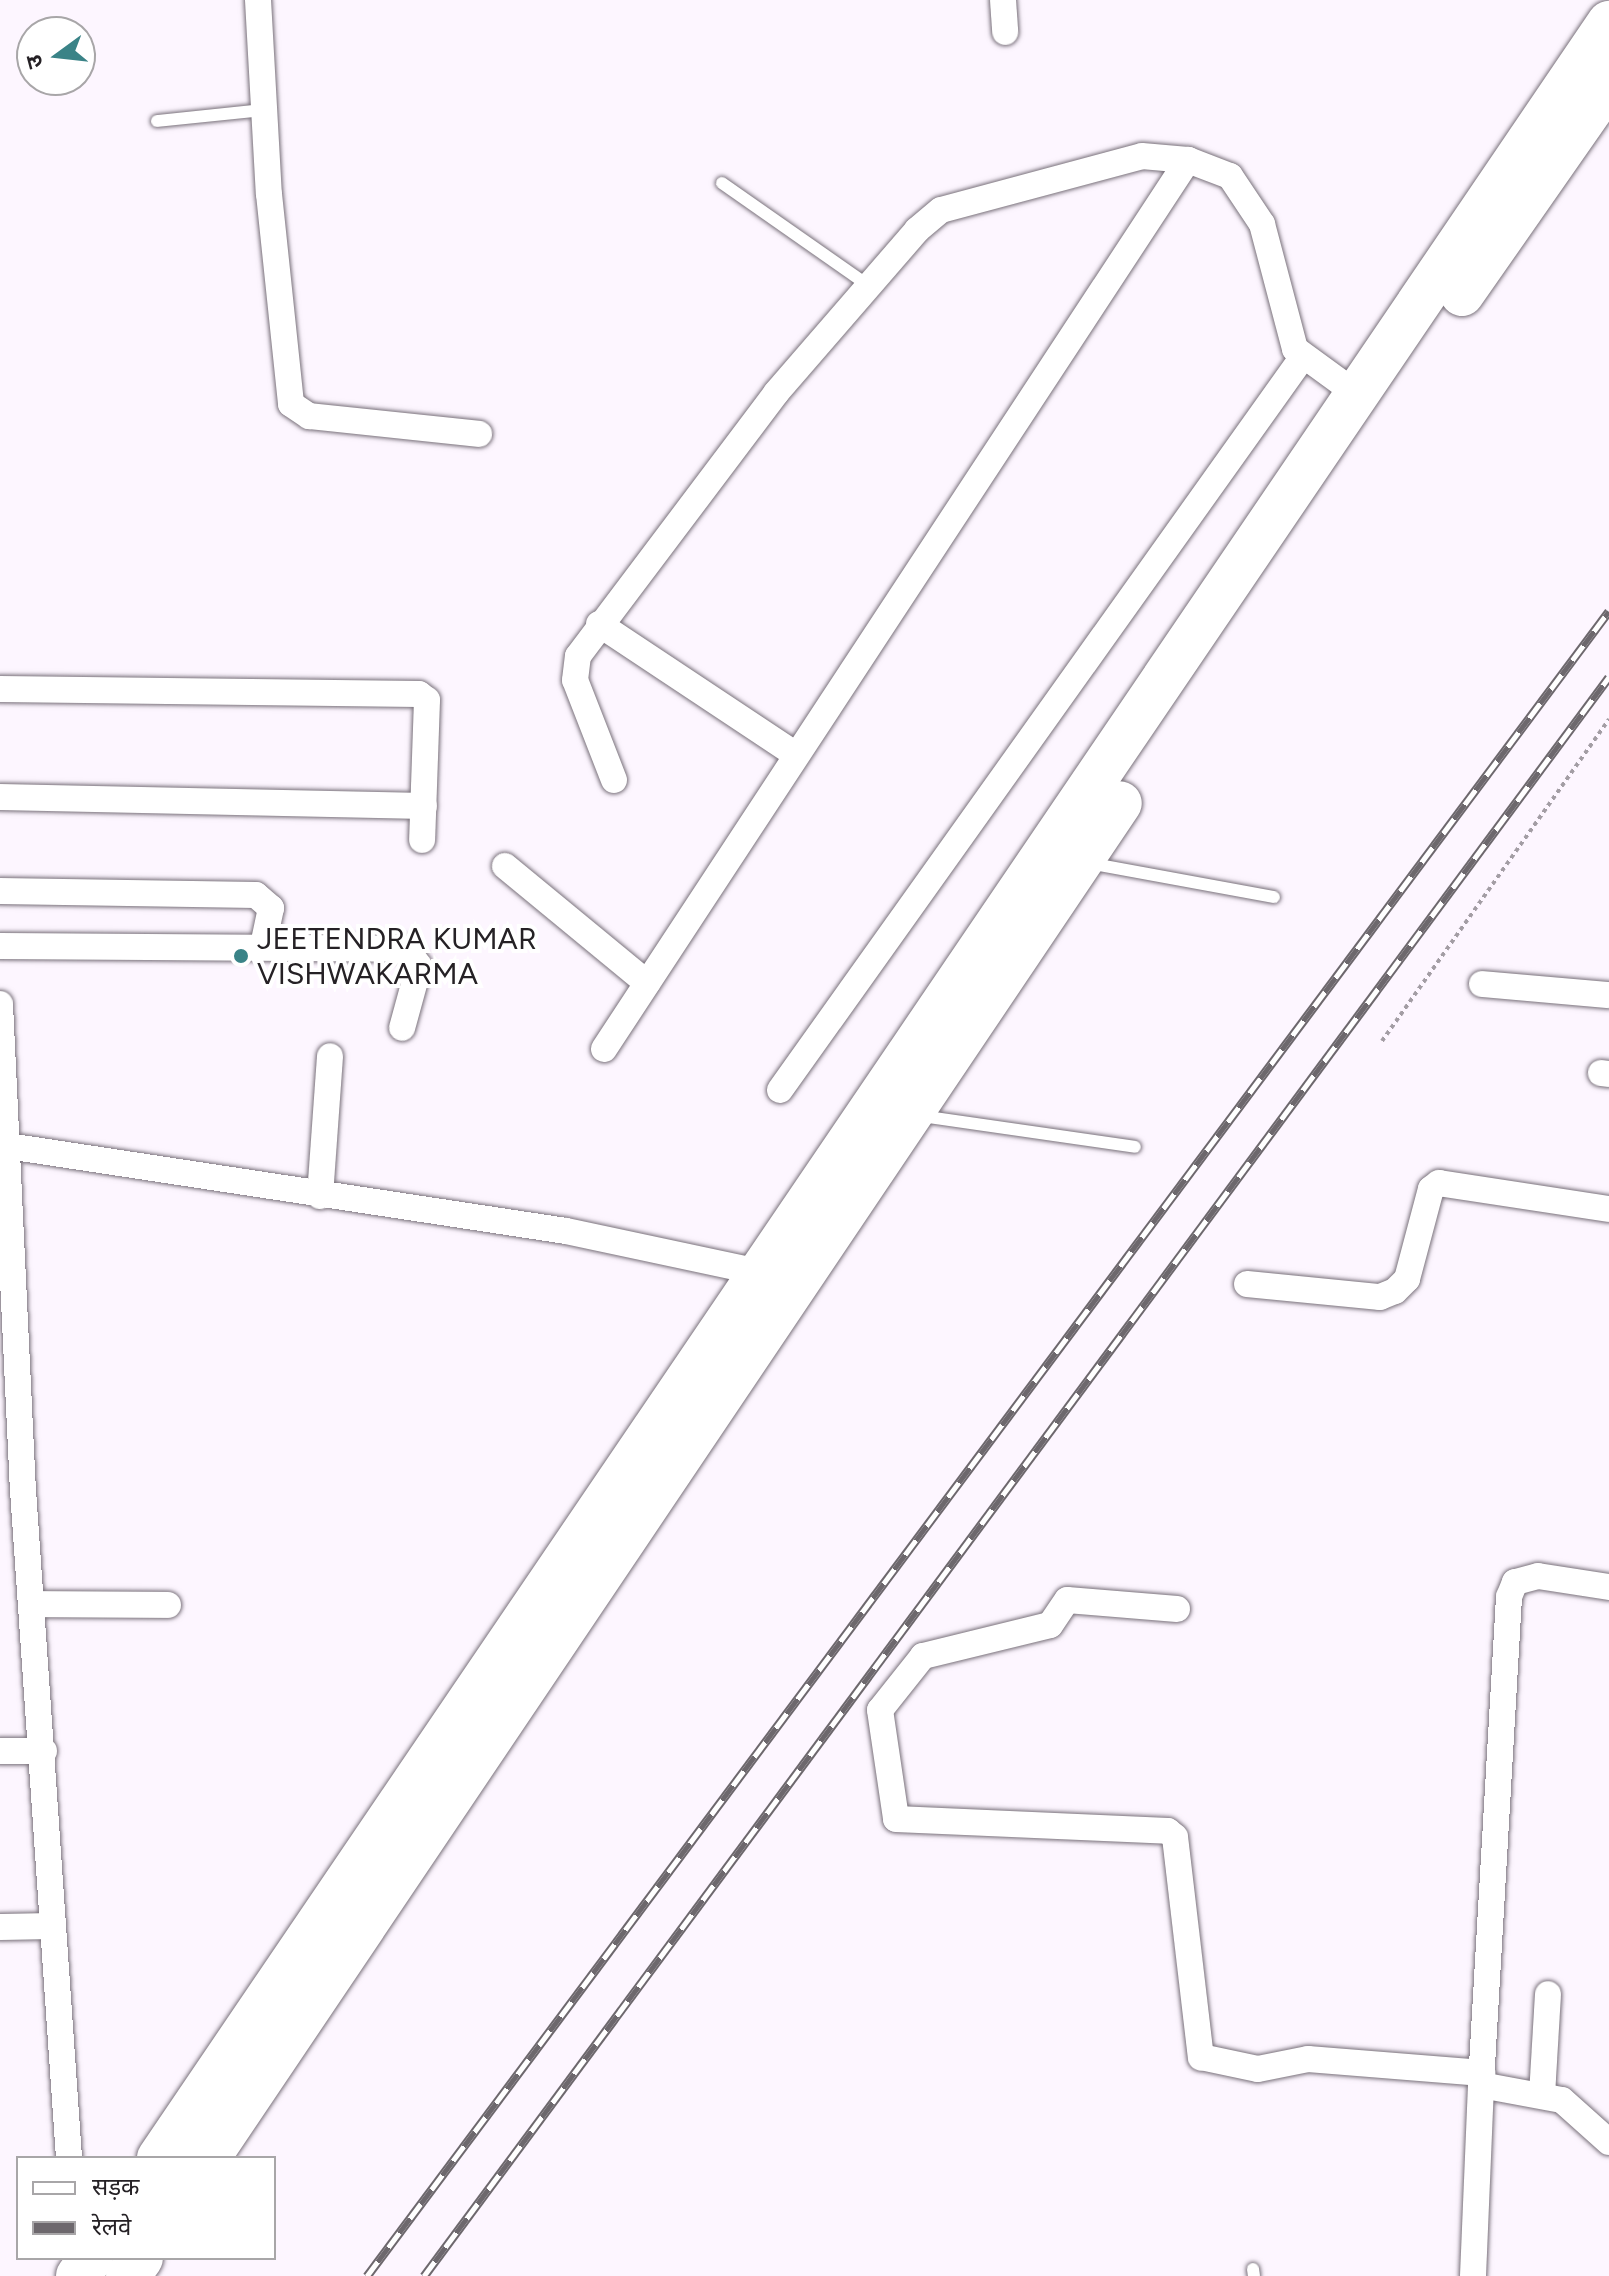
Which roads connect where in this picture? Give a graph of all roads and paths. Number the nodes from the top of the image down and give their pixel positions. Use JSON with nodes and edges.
{"nodes":[{"id":1,"x":258,"y":0,"type":"edge"},
{"id":2,"x":1003,"y":0,"type":"edge"},
{"id":3,"x":1609,"y":23,"type":"edge"},
{"id":4,"x":1005,"y":32,"type":"dead end"},
{"id":5,"x":1609,"y":83,"type":"edge"},
{"id":6,"x":264,"y":110,"type":"junction"},
{"id":7,"x":157,"y":121,"type":"dead end"},
{"id":8,"x":1188,"y":160,"type":"junction"},
{"id":9,"x":722,"y":183,"type":"dead end"},
{"id":10,"x":869,"y":286,"type":"junction"},
{"id":11,"x":1302,"y":358,"type":"junction"},
{"id":12,"x":1358,"y":395,"type":"junction"},
{"id":13,"x":479,"y":434,"type":"dead end"},
{"id":14,"x":599,"y":624,"type":"junction"},
{"id":15,"x":0,"y":689,"type":"edge"},
{"id":16,"x":1609,"y":719,"type":"edge"},
{"id":17,"x":795,"y":754,"type":"junction"},
{"id":18,"x":614,"y":780,"type":"dead end"},
{"id":19,"x":0,"y":797,"type":"edge"},
{"id":20,"x":424,"y":806,"type":"junction"},
{"id":21,"x":422,"y":840,"type":"dead end"},
{"id":22,"x":1081,"y":862,"type":"junction"},
{"id":23,"x":505,"y":866,"type":"dead end"},
{"id":24,"x":0,"y":891,"type":"edge"},
{"id":25,"x":1274,"y":897,"type":"dead end"},
{"id":26,"x":0,"y":946,"type":"edge"},
{"id":27,"x":263,"y":947,"type":"junction"},
{"id":28,"x":647,"y":983,"type":"junction"},
{"id":29,"x":1482,"y":984,"type":"dead end"},
{"id":30,"x":1609,"y":995,"type":"edge"},
{"id":31,"x":0,"y":1004,"type":"edge"},
{"id":32,"x":0,"y":1021,"type":"edge"},
{"id":33,"x":402,"y":1028,"type":"dead end"},
{"id":34,"x":1382,"y":1041,"type":"dead end"},
{"id":35,"x":604,"y":1049,"type":"dead end"},
{"id":36,"x":330,"y":1056,"type":"dead end"},
{"id":37,"x":780,"y":1090,"type":"dead end"},
{"id":38,"x":911,"y":1115,"type":"junction"},
{"id":39,"x":5,"y":1130,"type":"edge"},
{"id":40,"x":1135,"y":1147,"type":"dead end"},
{"id":41,"x":320,"y":1196,"type":"junction"},
{"id":42,"x":1609,"y":1209,"type":"edge"},
{"id":43,"x":764,"y":1273,"type":"junction"},
{"id":44,"x":1247,"y":1284,"type":"dead end"},
{"id":45,"x":11,"y":1491,"type":"edge"},
{"id":46,"x":1609,"y":1587,"type":"edge"},
{"id":47,"x":32,"y":1604,"type":"junction"},
{"id":48,"x":168,"y":1605,"type":"dead end"},
{"id":49,"x":1177,"y":1609,"type":"dead end"},
{"id":50,"x":0,"y":1751,"type":"edge"},
{"id":51,"x":44,"y":1751,"type":"junction"},
{"id":52,"x":52,"y":1926,"type":"junction"},
{"id":53,"x":0,"y":1927,"type":"edge"},
{"id":54,"x":1548,"y":1994,"type":"dead end"},
{"id":55,"x":1481,"y":2079,"type":"junction"},
{"id":56,"x":1542,"y":2095,"type":"junction"},
{"id":57,"x":1609,"y":2142,"type":"edge"},
{"id":58,"x":69,"y":2156,"type":"edge"},
{"id":59,"x":160,"y":2156,"type":"edge"},
{"id":60,"x":209,"y":2156,"type":"edge"},
{"id":61,"x":1473,"y":2276,"type":"edge"}],
"edges":[{"from":1,"to":6,"type":"street"},
{"from":2,"to":4,"type":"street"},
{"from":3,"to":12,"type":"highway"},
{"from":5,"to":22,"type":"highway"},
{"from":6,"to":7,"type":"lane"},
{"from":6,"to":13,"type":"street"},
{"from":8,"to":10,"type":"street"},
{"from":8,"to":11,"type":"street"},
{"from":8,"to":17,"type":"street"},
{"from":9,"to":10,"type":"lane"},
{"from":10,"to":14,"type":"street"},
{"from":11,"to":12,"type":"street"},
{"from":11,"to":37,"type":"street"},
{"from":12,"to":43,"type":"highway"},
{"from":14,"to":17,"type":"street"},
{"from":14,"to":18,"type":"street"},
{"from":15,"to":20,"type":"street"},
{"from":16,"to":34,"type":"path"},
{"from":17,"to":28,"type":"street"},
{"from":19,"to":20,"type":"street"},
{"from":20,"to":21,"type":"street"},
{"from":22,"to":25,"type":"lane"},
{"from":22,"to":38,"type":"highway"},
{"from":23,"to":28,"type":"street"},
{"from":24,"to":27,"type":"street"},
{"from":26,"to":27,"type":"street"},
{"from":27,"to":33,"type":"street"},
{"from":28,"to":35,"type":"street"},
{"from":29,"to":30,"type":"street"},
{"from":31,"to":32,"type":"street"},
{"from":32,"to":39,"type":"street"},
{"from":36,"to":41,"type":"street"},
{"from":38,"to":40,"type":"lane"},
{"from":38,"to":60,"type":"highway"},
{"from":39,"to":41,"type":"street"},
{"from":39,"to":45,"type":"street"},
{"from":41,"to":43,"type":"street"},
{"from":42,"to":44,"type":"street"},
{"from":43,"to":59,"type":"highway"},
{"from":45,"to":47,"type":"street"},
{"from":46,"to":55,"type":"street"},
{"from":47,"to":48,"type":"street"},
{"from":47,"to":51,"type":"street"},
{"from":49,"to":55,"type":"street"},
{"from":50,"to":51,"type":"street"},
{"from":51,"to":52,"type":"street"},
{"from":52,"to":53,"type":"street"},
{"from":52,"to":58,"type":"street"},
{"from":54,"to":56,"type":"street"},
{"from":55,"to":56,"type":"street"},
{"from":55,"to":61,"type":"street"},
{"from":56,"to":57,"type":"street"}]}
